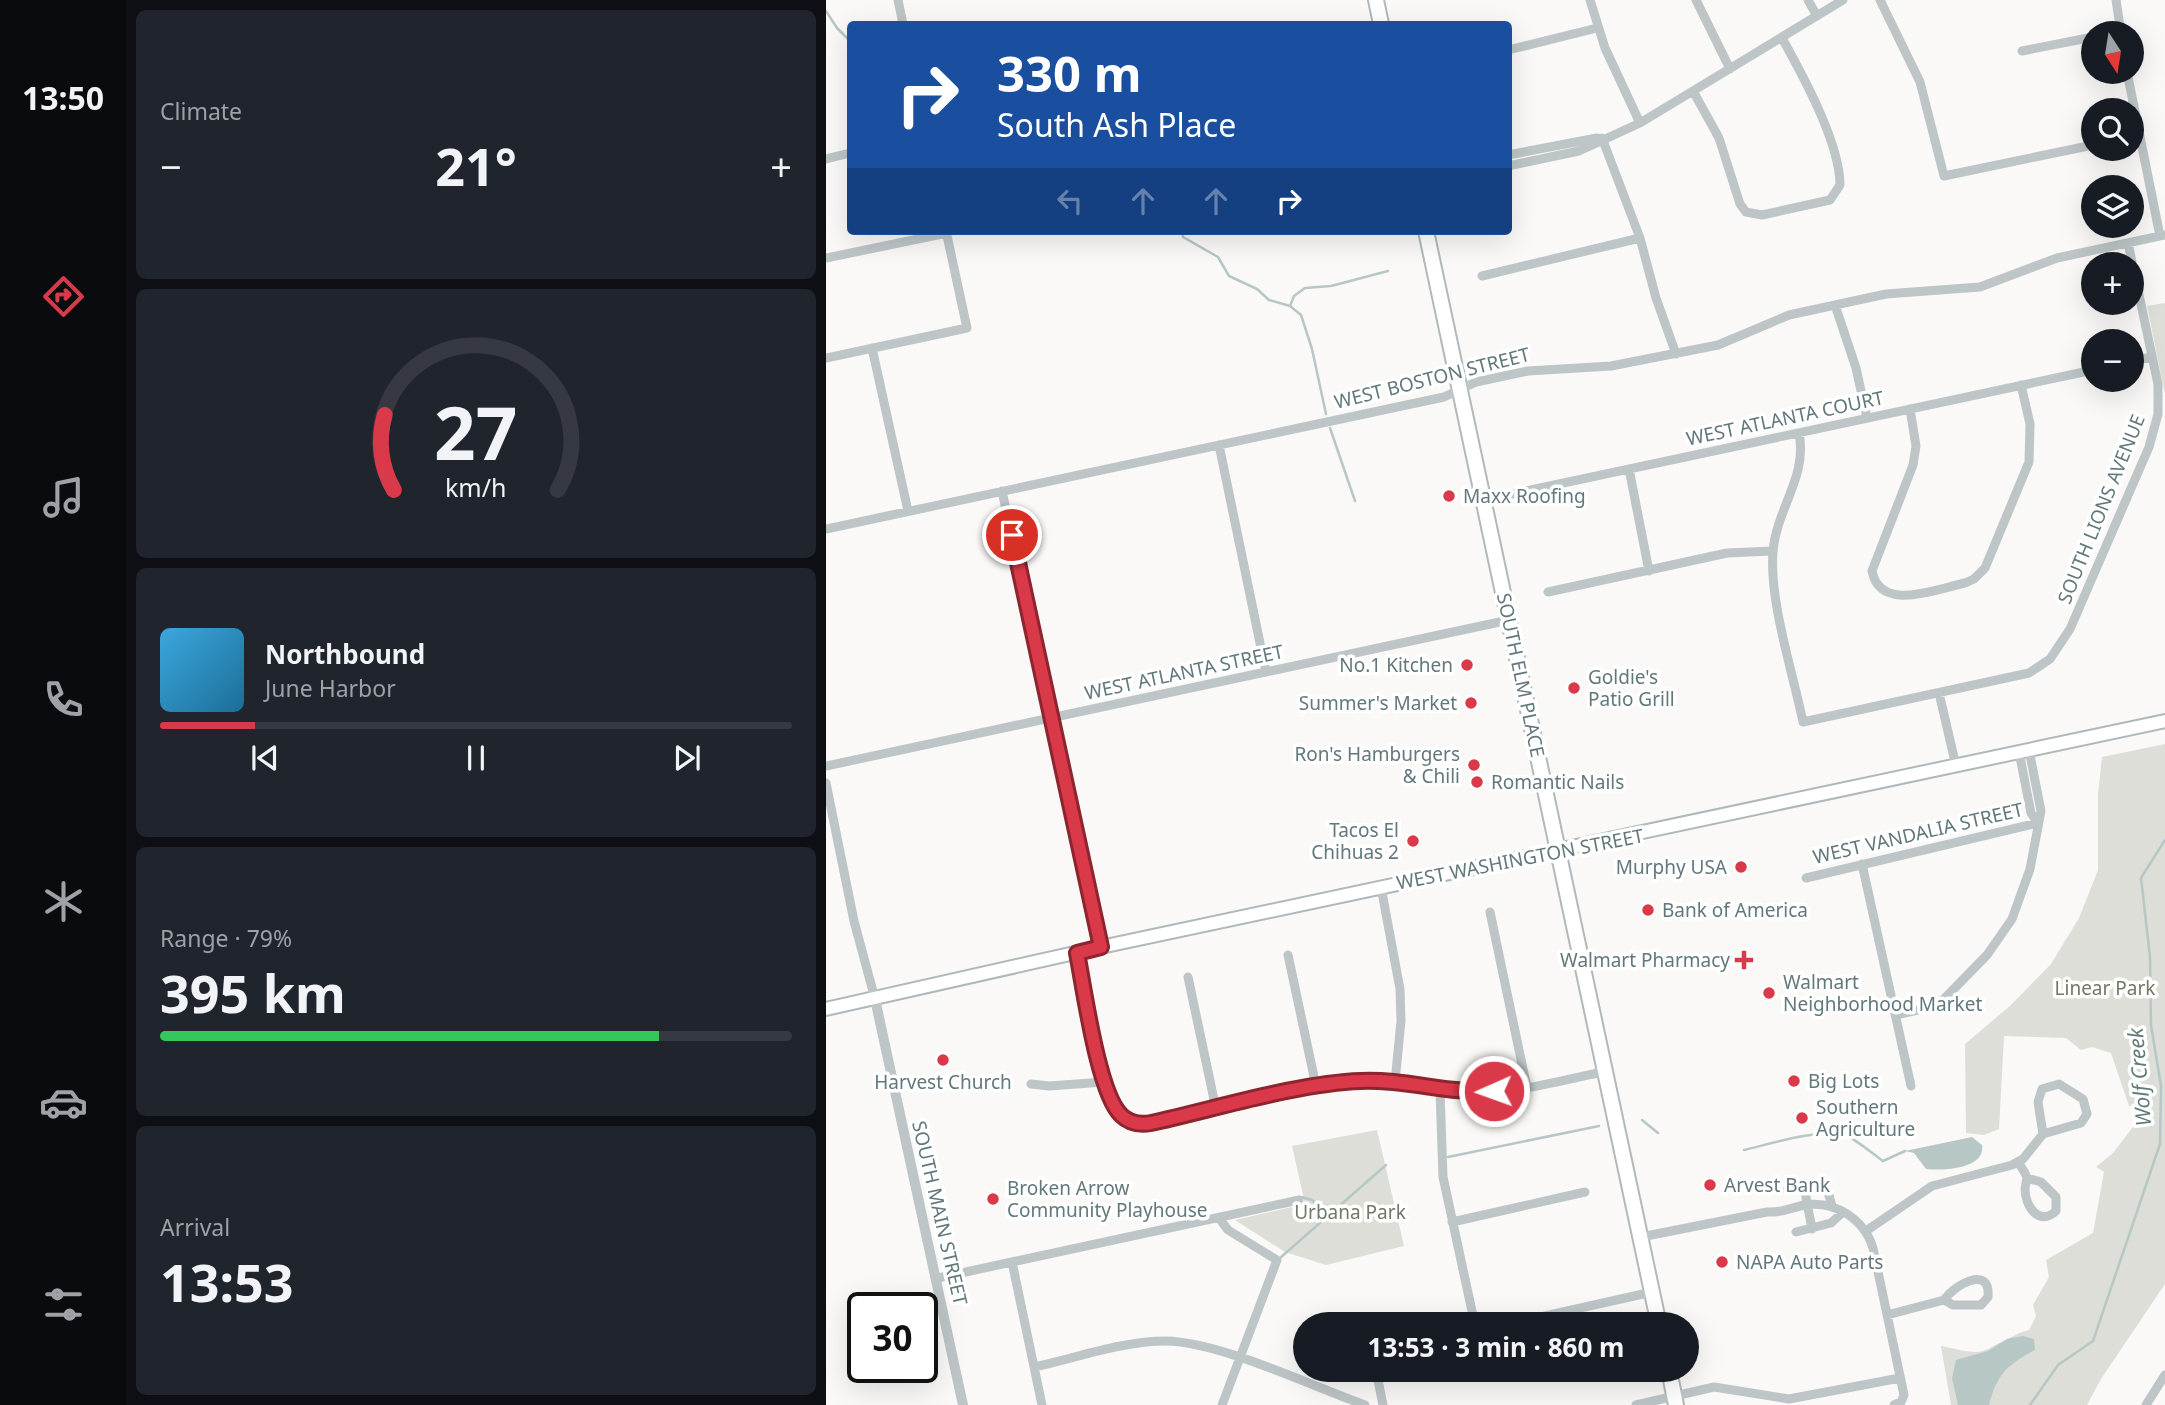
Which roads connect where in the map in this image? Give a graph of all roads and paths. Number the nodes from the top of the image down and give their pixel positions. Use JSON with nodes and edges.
{"nodes":[{"id":1,"x":898,"y":0,"type":"edge"},
{"id":2,"x":1376,"y":0,"type":"edge"},
{"id":3,"x":1590,"y":0,"type":"edge"},
{"id":4,"x":1696,"y":0,"type":"edge"},
{"id":5,"x":1808,"y":0,"type":"edge"},
{"id":6,"x":1843,"y":0,"type":"edge"},
{"id":7,"x":1880,"y":0,"type":"edge"},
{"id":8,"x":2116,"y":0,"type":"edge"},
{"id":9,"x":1817,"y":16,"type":"junction"},
{"id":10,"x":902,"y":21,"type":"edge"},
{"id":11,"x":1380,"y":21,"type":"edge"},
{"id":12,"x":2119,"y":21,"type":"edge"},
{"id":13,"x":1597,"y":28,"type":"junction"},
{"id":14,"x":1782,"y":38,"type":"junction"},
{"id":15,"x":2081,"y":39,"type":"edge"},
{"id":16,"x":1512,"y":49,"type":"edge"},
{"id":17,"x":2022,"y":51,"type":"dead end"},
{"id":18,"x":1730,"y":69,"type":"junction"},
{"id":19,"x":1693,"y":91,"type":"junction"},
{"id":20,"x":1640,"y":123,"type":"junction"},
{"id":21,"x":1602,"y":138,"type":"junction"},
{"id":22,"x":2081,"y":147,"type":"edge"},
{"id":23,"x":847,"y":154,"type":"edge"},
{"id":24,"x":1512,"y":154,"type":"edge"},
{"id":25,"x":826,"y":159,"type":"edge"},
{"id":26,"x":2142,"y":161,"type":"edge"},
{"id":27,"x":1512,"y":165,"type":"edge"},
{"id":28,"x":932,"y":235,"type":"edge"},
{"id":29,"x":947,"y":235,"type":"edge"},
{"id":30,"x":1427,"y":235,"type":"edge"},
{"id":31,"x":2162,"y":235,"type":"edge"},
{"id":32,"x":1640,"y":238,"type":"junction"},
{"id":33,"x":2128,"y":243,"type":"junction"},
{"id":34,"x":826,"y":258,"type":"edge"},
{"id":35,"x":1482,"y":276,"type":"dead end"},
{"id":36,"x":1835,"y":305,"type":"junction"},
{"id":37,"x":872,"y":348,"type":"junction"},
{"id":38,"x":1676,"y":354,"type":"junction"},
{"id":39,"x":2152,"y":357,"type":"junction"},
{"id":40,"x":826,"y":358,"type":"edge"},
{"id":41,"x":2144,"y":359,"type":"edge"},
{"id":42,"x":2081,"y":372,"type":"edge"},
{"id":43,"x":2021,"y":385,"type":"junction"},
{"id":44,"x":1460,"y":389,"type":"junction"},
{"id":45,"x":1910,"y":409,"type":"junction"},
{"id":46,"x":1867,"y":418,"type":"junction"},
{"id":47,"x":1799,"y":433,"type":"junction"},
{"id":48,"x":1219,"y":445,"type":"junction"},
{"id":49,"x":1629,"y":469,"type":"junction"},
{"id":50,"x":1002,"y":491,"type":"junction"},
{"id":51,"x":1484,"y":500,"type":"junction"},
{"id":52,"x":908,"y":511,"type":"junction"},
{"id":53,"x":826,"y":528,"type":"edge"},
{"id":54,"x":1773,"y":551,"type":"junction"},
{"id":55,"x":1649,"y":571,"type":"junction"},
{"id":56,"x":1548,"y":592,"type":"dead end"},
{"id":57,"x":1509,"y":620,"type":"junction"},
{"id":58,"x":1266,"y":672,"type":"junction"},
{"id":59,"x":1940,"y":693,"type":"junction"},
{"id":60,"x":1051,"y":718,"type":"junction"},
{"id":61,"x":2165,"y":721,"type":"edge"},
{"id":62,"x":2024,"y":751,"type":"junction"},
{"id":63,"x":826,"y":766,"type":"edge"},
{"id":64,"x":1956,"y":766,"type":"junction"},
{"id":65,"x":826,"y":783,"type":"edge"},
{"id":66,"x":2038,"y":822,"type":"junction"},
{"id":67,"x":1559,"y":850,"type":"junction"},
{"id":68,"x":1863,"y":864,"type":"junction"},
{"id":69,"x":1806,"y":877,"type":"dead end"},
{"id":70,"x":1381,"y":887,"type":"junction"},
{"id":71,"x":1490,"y":912,"type":"dead end"},
{"id":72,"x":1101,"y":947,"type":"junction"},
{"id":73,"x":1077,"y":953,"type":"junction"},
{"id":74,"x":1288,"y":955,"type":"dead end"},
{"id":75,"x":1188,"y":977,"type":"dead end"},
{"id":76,"x":875,"y":999,"type":"junction"},
{"id":77,"x":826,"y":1009,"type":"edge"},
{"id":78,"x":1896,"y":1015,"type":"junction"},
{"id":79,"x":1606,"y":1072,"type":"junction"},
{"id":80,"x":1104,"y":1082,"type":"junction"},
{"id":81,"x":1395,"y":1082,"type":"junction"},
{"id":82,"x":1031,"y":1084,"type":"dead end"},
{"id":83,"x":1316,"y":1086,"type":"junction"},
{"id":84,"x":1912,"y":1086,"type":"dead end"},
{"id":85,"x":1527,"y":1088,"type":"junction"},
{"id":86,"x":1440,"y":1091,"type":"junction"},
{"id":87,"x":1216,"y":1109,"type":"junction"},
{"id":88,"x":2043,"y":1134,"type":"junction"},
{"id":89,"x":2018,"y":1163,"type":"junction"},
{"id":90,"x":2027,"y":1178,"type":"junction"},
{"id":91,"x":1804,"y":1187,"type":"junction"},
{"id":92,"x":1787,"y":1190,"type":"dead end"},
{"id":93,"x":1585,"y":1192,"type":"dead end"},
{"id":94,"x":1299,"y":1200,"type":"dead end"},
{"id":95,"x":1808,"y":1205,"type":"junction"},
{"id":96,"x":1832,"y":1206,"type":"junction"},
{"id":97,"x":1843,"y":1212,"type":"junction"},
{"id":98,"x":1219,"y":1218,"type":"junction"},
{"id":99,"x":1452,"y":1222,"type":"junction"},
{"id":100,"x":1812,"y":1229,"type":"junction"},
{"id":101,"x":1866,"y":1231,"type":"junction"},
{"id":102,"x":1796,"y":1232,"type":"dead end"},
{"id":103,"x":1641,"y":1237,"type":"junction"},
{"id":104,"x":1012,"y":1262,"type":"junction"},
{"id":105,"x":938,"y":1278,"type":"junction"},
{"id":106,"x":1653,"y":1292,"type":"junction"},
{"id":107,"x":1944,"y":1300,"type":"junction"},
{"id":108,"x":1472,"y":1312,"type":"edge"},
{"id":109,"x":1563,"y":1312,"type":"edge"},
{"id":110,"x":1657,"y":1312,"type":"edge"},
{"id":111,"x":1887,"y":1315,"type":"junction"},
{"id":112,"x":1239,"y":1359,"type":"junction"},
{"id":113,"x":1034,"y":1367,"type":"junction"},
{"id":114,"x":2165,"y":1375,"type":"edge"},
{"id":115,"x":1900,"y":1378,"type":"junction"},
{"id":116,"x":1378,"y":1382,"type":"edge"},
{"id":117,"x":1671,"y":1382,"type":"edge"},
{"id":118,"x":1338,"y":1401,"type":"edge"},
{"id":119,"x":1675,"y":1401,"type":"edge"},
{"id":120,"x":963,"y":1405,"type":"edge"},
{"id":121,"x":1042,"y":1405,"type":"edge"},
{"id":122,"x":1222,"y":1405,"type":"edge"},
{"id":123,"x":1365,"y":1405,"type":"edge"},
{"id":124,"x":1383,"y":1405,"type":"edge"},
{"id":125,"x":1636,"y":1405,"type":"edge"},
{"id":126,"x":1894,"y":1405,"type":"edge"},
{"id":127,"x":2146,"y":1405,"type":"edge"}],
"edges":[{"from":1,"to":10,"type":"street"},
{"from":2,"to":11,"type":"main road"},
{"from":3,"to":13,"type":"street"},
{"from":4,"to":18,"type":"street"},
{"from":5,"to":9,"type":"street"},
{"from":6,"to":9,"type":"street"},
{"from":7,"to":22,"type":"street"},
{"from":8,"to":12,"type":"street"},
{"from":9,"to":14,"type":"street"},
{"from":13,"to":16,"type":"street"},
{"from":13,"to":20,"type":"street"},
{"from":14,"to":18,"type":"street"},
{"from":14,"to":19,"type":"street"},
{"from":15,"to":17,"type":"street"},
{"from":18,"to":19,"type":"street"},
{"from":19,"to":20,"type":"street"},
{"from":20,"to":21,"type":"street"},
{"from":21,"to":24,"type":"street"},
{"from":21,"to":27,"type":"street"},
{"from":21,"to":32,"type":"street"},
{"from":23,"to":25,"type":"street"},
{"from":26,"to":31,"type":"street"},
{"from":28,"to":34,"type":"street"},
{"from":29,"to":37,"type":"street"},
{"from":30,"to":44,"type":"main road","name":"SOUTH ELM PLACE"},
{"from":31,"to":33,"type":"street","name":"WEST BOSTON STREET"},
{"from":32,"to":35,"type":"street"},
{"from":32,"to":38,"type":"street"},
{"from":33,"to":36,"type":"street","name":"WEST BOSTON STREET"},
{"from":33,"to":39,"type":"street","name":"SOUTH LIONS AVENUE"},
{"from":36,"to":38,"type":"street","name":"WEST BOSTON STREET"},
{"from":36,"to":46,"type":"street"},
{"from":37,"to":40,"type":"street"},
{"from":37,"to":52,"type":"street"},
{"from":38,"to":44,"type":"street","name":"WEST BOSTON STREET"},
{"from":39,"to":41,"type":"street"},
{"from":39,"to":59,"type":"street","name":"SOUTH LIONS AVENUE"},
{"from":42,"to":43,"type":"street","name":"WEST ATLANTA COURT"},
{"from":43,"to":45,"type":"street","name":"WEST ATLANTA COURT"},
{"from":43,"to":45,"type":"street"},
{"from":44,"to":48,"type":"street","name":"WEST BOSTON STREET"},
{"from":44,"to":51,"type":"main road","name":"SOUTH ELM PLACE"},
{"from":45,"to":46,"type":"street","name":"WEST ATLANTA COURT"},
{"from":46,"to":47,"type":"street","name":"WEST ATLANTA COURT"},
{"from":47,"to":49,"type":"street","name":"WEST ATLANTA COURT"},
{"from":47,"to":54,"type":"street"},
{"from":48,"to":50,"type":"street","name":"WEST BOSTON STREET"},
{"from":48,"to":58,"type":"street"},
{"from":49,"to":51,"type":"street","name":"WEST ATLANTA COURT"},
{"from":49,"to":55,"type":"street"},
{"from":50,"to":52,"type":"street","name":"WEST BOSTON STREET"},
{"from":50,"to":60,"type":"street"},
{"from":51,"to":57,"type":"main road","name":"SOUTH ELM PLACE"},
{"from":52,"to":53,"type":"street","name":"WEST BOSTON STREET"},
{"from":54,"to":55,"type":"street"},
{"from":54,"to":59,"type":"street"},
{"from":55,"to":56,"type":"street"},
{"from":57,"to":58,"type":"street","name":"WEST ATLANTA STREET"},
{"from":57,"to":67,"type":"main road","name":"SOUTH ELM PLACE"},
{"from":58,"to":60,"type":"street","name":"WEST ATLANTA STREET"},
{"from":59,"to":64,"type":"street"},
{"from":60,"to":63,"type":"street","name":"WEST ATLANTA STREET"},
{"from":60,"to":72,"type":"street"},
{"from":61,"to":62,"type":"main road","name":"WEST WASHINGTON STREET"},
{"from":62,"to":64,"type":"main road","name":"WEST WASHINGTON STREET"},
{"from":62,"to":66,"type":"street"},
{"from":64,"to":67,"type":"main road","name":"WEST WASHINGTON STREET"},
{"from":65,"to":76,"type":"street","name":"SOUTH MAIN STREET"},
{"from":66,"to":68,"type":"street","name":"WEST VANDALIA STREET"},
{"from":66,"to":78,"type":"street"},
{"from":67,"to":70,"type":"main road","name":"WEST WASHINGTON STREET"},
{"from":67,"to":79,"type":"main road","name":"SOUTH ELM PLACE"},
{"from":68,"to":69,"type":"street","name":"WEST VANDALIA STREET"},
{"from":68,"to":78,"type":"street"},
{"from":70,"to":72,"type":"main road","name":"WEST WASHINGTON STREET"},
{"from":70,"to":81,"type":"street"},
{"from":71,"to":85,"type":"street"},
{"from":72,"to":73,"type":"main road","name":"WEST WASHINGTON STREET"},
{"from":73,"to":76,"type":"main road","name":"WEST WASHINGTON STREET"},
{"from":73,"to":80,"type":"street"},
{"from":74,"to":83,"type":"street"},
{"from":75,"to":87,"type":"street"},
{"from":76,"to":77,"type":"main road","name":"WEST WASHINGTON STREET"},
{"from":76,"to":105,"type":"street","name":"SOUTH MAIN STREET"},
{"from":78,"to":84,"type":"street"},
{"from":79,"to":85,"type":"street"},
{"from":79,"to":103,"type":"main road","name":"SOUTH ELM PLACE"},
{"from":80,"to":82,"type":"street"},
{"from":80,"to":87,"type":"street"},
{"from":81,"to":83,"type":"street"},
{"from":81,"to":86,"type":"street"},
{"from":83,"to":87,"type":"street"},
{"from":85,"to":86,"type":"street"},
{"from":86,"to":99,"type":"street"},
{"from":88,"to":88,"type":"street"},
{"from":88,"to":89,"type":"street"},
{"from":89,"to":90,"type":"street"},
{"from":89,"to":101,"type":"street"},
{"from":90,"to":90,"type":"street"},
{"from":91,"to":92,"type":"street"},
{"from":91,"to":95,"type":"street"},
{"from":91,"to":96,"type":"street"},
{"from":93,"to":99,"type":"street"},
{"from":94,"to":98,"type":"street"},
{"from":95,"to":96,"type":"street"},
{"from":95,"to":100,"type":"street"},
{"from":95,"to":103,"type":"street"},
{"from":96,"to":97,"type":"street"},
{"from":97,"to":100,"type":"street"},
{"from":97,"to":101,"type":"street"},
{"from":98,"to":104,"type":"street"},
{"from":98,"to":112,"type":"street"},
{"from":99,"to":108,"type":"street"},
{"from":100,"to":102,"type":"street"},
{"from":101,"to":111,"type":"street"},
{"from":103,"to":106,"type":"main road","name":"SOUTH ELM PLACE"},
{"from":104,"to":105,"type":"street"},
{"from":104,"to":113,"type":"street"},
{"from":105,"to":120,"type":"street","name":"SOUTH MAIN STREET"},
{"from":106,"to":109,"type":"street"},
{"from":106,"to":110,"type":"main road","name":"SOUTH ELM PLACE"},
{"from":107,"to":107,"type":"street"},
{"from":107,"to":111,"type":"street"},
{"from":111,"to":115,"type":"street"},
{"from":112,"to":113,"type":"street"},
{"from":112,"to":118,"type":"street"},
{"from":112,"to":122,"type":"street"},
{"from":113,"to":121,"type":"street"},
{"from":114,"to":127,"type":"street"},
{"from":115,"to":119,"type":"street"},
{"from":115,"to":126,"type":"street"},
{"from":116,"to":124,"type":"street"},
{"from":117,"to":119,"type":"main road"},
{"from":118,"to":123,"type":"street"},
{"from":119,"to":125,"type":"street"}]}
